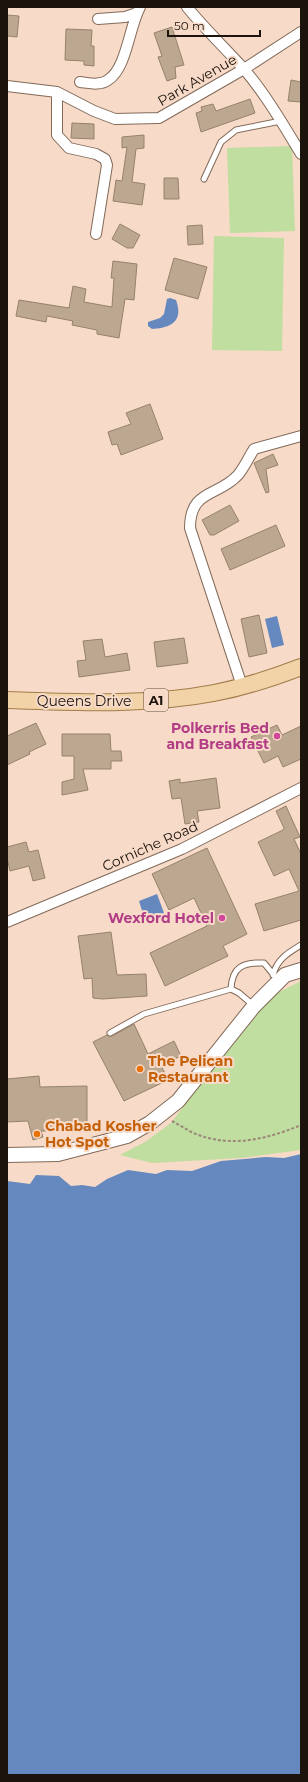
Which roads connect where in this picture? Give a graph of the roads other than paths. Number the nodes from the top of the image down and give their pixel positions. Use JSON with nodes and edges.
{"nodes":[{"id":1,"x":187,"y":7,"type":"edge"},
{"id":2,"x":139,"y":10,"type":"edge"},
{"id":3,"x":98,"y":19,"type":"dead end"},
{"id":4,"x":301,"y":32,"type":"edge"},
{"id":5,"x":244,"y":69,"type":"junction"},
{"id":6,"x":80,"y":82,"type":"dead end"},
{"id":7,"x":7,"y":86,"type":"edge"},
{"id":8,"x":57,"y":92,"type":"junction"},
{"id":9,"x":281,"y":121,"type":"junction"},
{"id":10,"x":301,"y":154,"type":"edge"},
{"id":11,"x":204,"y":179,"type":"dead end"},
{"id":12,"x":96,"y":234,"type":"dead end"},
{"id":13,"x":301,"y":436,"type":"edge"},
{"id":14,"x":301,"y":667,"type":"edge"},
{"id":15,"x":242,"y":686,"type":"junction"},
{"id":16,"x":7,"y":700,"type":"edge"},
{"id":17,"x":301,"y":788,"type":"edge"},
{"id":18,"x":7,"y":922,"type":"edge"},
{"id":19,"x":301,"y":946,"type":"edge"},
{"id":20,"x":301,"y":970,"type":"edge"},
{"id":21,"x":274,"y":980,"type":"junction"},
{"id":22,"x":231,"y":989,"type":"junction"},
{"id":23,"x":254,"y":1006,"type":"junction"},
{"id":24,"x":110,"y":1033,"type":"dead end"},
{"id":25,"x":7,"y":1155,"type":"edge"}],
"edges":[{"from":1,"to":5,"type":"street"},
{"from":2,"to":3,"type":"street"},
{"from":2,"to":6,"type":"street"},
{"from":4,"to":5,"type":"street","name":"Park Avenue"},
{"from":5,"to":8,"type":"street","name":"Park Avenue"},
{"from":5,"to":9,"type":"street"},
{"from":7,"to":8,"type":"street","name":"Park Avenue"},
{"from":8,"to":12,"type":"street"},
{"from":9,"to":10,"type":"street"},
{"from":9,"to":11,"type":"lane"},
{"from":13,"to":15,"type":"street"},
{"from":14,"to":15,"type":"main road","name":"Queens Drive","number":"A1"},
{"from":15,"to":16,"type":"main road","name":"Queens Drive","number":"A1"},
{"from":17,"to":18,"type":"street","name":"Corniche Road"},
{"from":19,"to":21,"type":"lane"},
{"from":20,"to":21,"type":"main road"},
{"from":21,"to":22,"type":"lane"},
{"from":21,"to":23,"type":"main road"},
{"from":22,"to":23,"type":"lane"},
{"from":22,"to":24,"type":"lane"},
{"from":23,"to":25,"type":"main road"}]}
